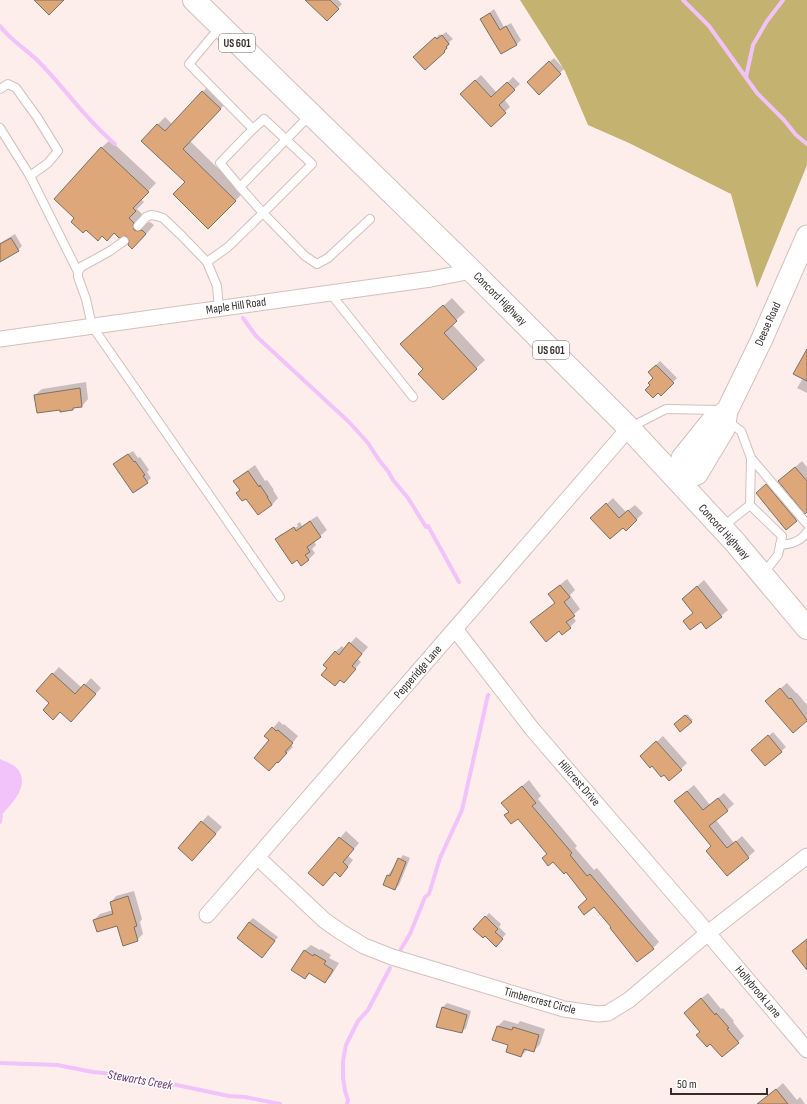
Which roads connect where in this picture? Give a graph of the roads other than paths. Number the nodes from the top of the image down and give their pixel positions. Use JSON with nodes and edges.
{"nodes":[{"id":1,"x":194,"y":0,"type":"edge"},
{"id":2,"x":221,"y":26,"type":"junction"},
{"id":3,"x":0,"y":89,"type":"edge"},
{"id":4,"x":311,"y":115,"type":"junction"},
{"id":5,"x":0,"y":128,"type":"edge"},
{"id":6,"x":253,"y":129,"type":"junction"},
{"id":7,"x":286,"y":140,"type":"junction"},
{"id":8,"x":30,"y":176,"type":"junction"},
{"id":9,"x":240,"y":187,"type":"junction"},
{"id":10,"x":263,"y":213,"type":"junction"},
{"id":11,"x":370,"y":219,"type":"dead end"},
{"id":12,"x":138,"y":226,"type":"dead end"},
{"id":13,"x":807,"y":236,"type":"edge"},
{"id":14,"x":124,"y":241,"type":"dead end"},
{"id":15,"x":207,"y":262,"type":"junction"},
{"id":16,"x":472,"y":271,"type":"junction"},
{"id":17,"x":78,"y":272,"type":"junction"},
{"id":18,"x":330,"y":293,"type":"junction"},
{"id":19,"x":220,"y":308,"type":"junction"},
{"id":20,"x":92,"y":326,"type":"junction"},
{"id":21,"x":0,"y":339,"type":"edge"},
{"id":22,"x":413,"y":397,"type":"dead end"},
{"id":23,"x":726,"y":415,"type":"junction"},
{"id":24,"x":629,"y":428,"type":"junction"},
{"id":25,"x":751,"y":458,"type":"junction"},
{"id":26,"x":679,"y":481,"type":"junction"},
{"id":27,"x":750,"y":505,"type":"junction"},
{"id":28,"x":807,"y":524,"type":"edge"},
{"id":29,"x":721,"y":528,"type":"junction"},
{"id":30,"x":807,"y":532,"type":"edge"},
{"id":31,"x":780,"y":545,"type":"junction"},
{"id":32,"x":762,"y":575,"type":"junction"},
{"id":33,"x":280,"y":597,"type":"dead end"},
{"id":34,"x":807,"y":628,"type":"edge"},
{"id":35,"x":455,"y":629,"type":"junction"},
{"id":36,"x":807,"y":856,"type":"edge"},
{"id":37,"x":257,"y":857,"type":"junction"},
{"id":38,"x":207,"y":915,"type":"dead end"},
{"id":39,"x":708,"y":934,"type":"junction"},
{"id":40,"x":807,"y":1050,"type":"edge"}],
"edges":[{"from":1,"to":2,"type":"highway","name":"Concord Highway","number":"US 601"},
{"from":2,"to":4,"type":"highway","name":"Concord Highway","number":"US 601"},
{"from":2,"to":6,"type":"lane"},
{"from":3,"to":8,"type":"lane"},
{"from":4,"to":7,"type":"lane"},
{"from":4,"to":16,"type":"highway","name":"Concord Highway","number":"US 601"},
{"from":5,"to":8,"type":"lane"},
{"from":6,"to":7,"type":"lane"},
{"from":6,"to":9,"type":"lane"},
{"from":7,"to":9,"type":"lane"},
{"from":7,"to":10,"type":"lane"},
{"from":8,"to":17,"type":"lane"},
{"from":9,"to":10,"type":"lane"},
{"from":10,"to":11,"type":"lane"},
{"from":10,"to":15,"type":"lane"},
{"from":12,"to":15,"type":"lane"},
{"from":13,"to":23,"type":"street","name":"Deese Road"},
{"from":14,"to":17,"type":"lane"},
{"from":15,"to":19,"type":"lane"},
{"from":16,"to":18,"type":"street","name":"Maple Hill Road"},
{"from":16,"to":24,"type":"highway","name":"Concord Highway","number":"US 601"},
{"from":17,"to":20,"type":"lane"},
{"from":18,"to":19,"type":"street","name":"Maple Hill Road"},
{"from":18,"to":22,"type":"lane"},
{"from":19,"to":20,"type":"street","name":"Maple Hill Road"},
{"from":20,"to":21,"type":"street","name":"Maple Hill Road"},
{"from":20,"to":33,"type":"lane"},
{"from":23,"to":24,"type":"lane"},
{"from":23,"to":25,"type":"lane"},
{"from":23,"to":26,"type":"street","name":"Deese Road"},
{"from":24,"to":26,"type":"highway","name":"Concord Highway","number":"US 601"},
{"from":24,"to":35,"type":"street","name":"Pepperidge Lane"},
{"from":25,"to":27,"type":"lane"},
{"from":25,"to":28,"type":"lane"},
{"from":26,"to":29,"type":"highway","name":"Concord Highway","number":"US 601"},
{"from":27,"to":29,"type":"lane"},
{"from":27,"to":31,"type":"lane"},
{"from":29,"to":32,"type":"highway","name":"Concord Highway","number":"US 601"},
{"from":30,"to":31,"type":"lane"},
{"from":31,"to":32,"type":"lane"},
{"from":32,"to":34,"type":"highway","name":"Concord Highway","number":"US 601"},
{"from":35,"to":37,"type":"street","name":"Pepperidge Lane"},
{"from":35,"to":39,"type":"street","name":"Hillcrest Drive"},
{"from":36,"to":39,"type":"street","name":"Timbercrest Circle"},
{"from":37,"to":38,"type":"street","name":"Pepperidge Lane"},
{"from":37,"to":39,"type":"street","name":"Timbercrest Circle"},
{"from":39,"to":40,"type":"street","name":"Hollybrook Lane"}]}
